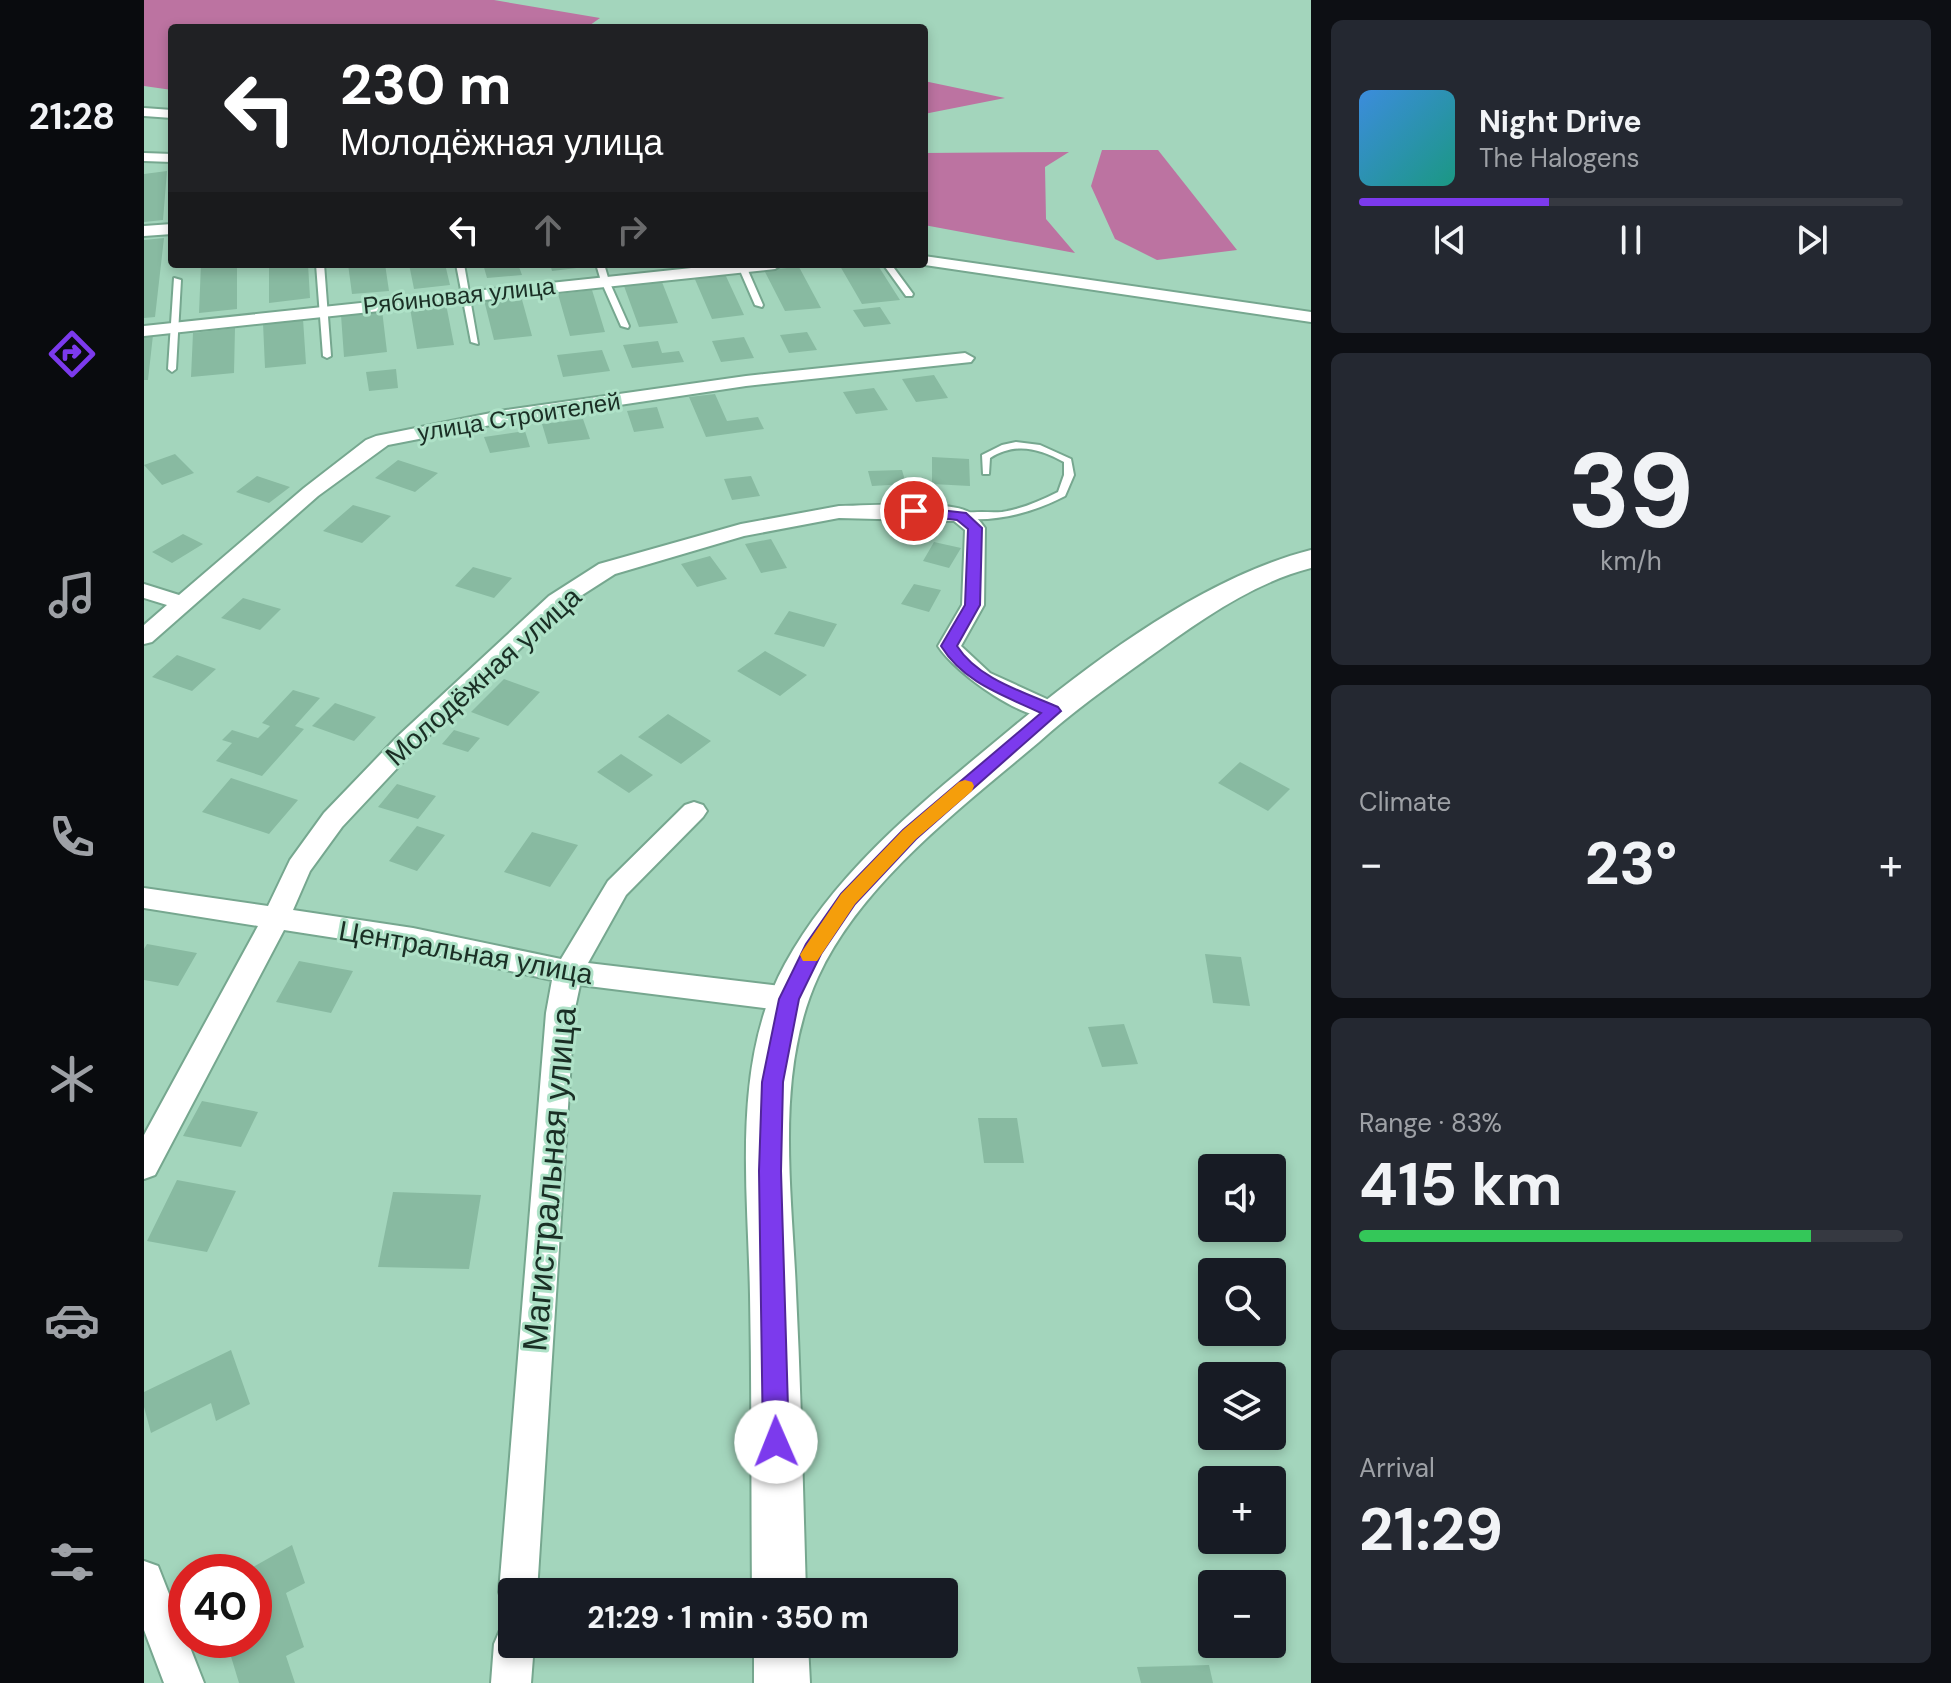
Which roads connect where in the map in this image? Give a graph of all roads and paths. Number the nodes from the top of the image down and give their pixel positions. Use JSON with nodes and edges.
{"nodes":[{"id":1,"x":144,"y":112,"type":"edge"},
{"id":2,"x":168,"y":114,"type":"edge"},
{"id":3,"x":144,"y":157,"type":"edge"},
{"id":4,"x":168,"y":158,"type":"edge"},
{"id":5,"x":168,"y":229,"type":"edge"},
{"id":6,"x":144,"y":231,"type":"edge"},
{"id":7,"x":928,"y":262,"type":"edge"},
{"id":8,"x":320,"y":268,"type":"edge"},
{"id":9,"x":461,"y":268,"type":"edge"},
{"id":10,"x":702,"y":268,"type":"edge"},
{"id":11,"x":743,"y":268,"type":"edge"},
{"id":12,"x":890,"y":268,"type":"edge"},
{"id":13,"x":603,"y":273,"type":"edge"},
{"id":14,"x":177,"y":280,"type":"dead end"},
{"id":15,"x":909,"y":294,"type":"dead end"},
{"id":16,"x":467,"y":295,"type":"junction"},
{"id":17,"x":759,"y":305,"type":"dead end"},
{"id":18,"x":323,"y":311,"type":"junction"},
{"id":19,"x":1311,"y":317,"type":"edge"},
{"id":20,"x":625,"y":326,"type":"dead end"},
{"id":21,"x":175,"y":327,"type":"junction"},
{"id":22,"x":144,"y":331,"type":"edge"},
{"id":23,"x":475,"y":342,"type":"dead end"},
{"id":24,"x":327,"y":356,"type":"dead end"},
{"id":25,"x":965,"y":358,"type":"dead end"},
{"id":26,"x":172,"y":369,"type":"dead end"},
{"id":27,"x":986,"y":472,"type":"dead end"},
{"id":28,"x":961,"y":516,"type":"junction"},
{"id":29,"x":1311,"y":559,"type":"edge"},
{"id":30,"x":144,"y":591,"type":"edge"},
{"id":31,"x":182,"y":603,"type":"junction"},
{"id":32,"x":144,"y":637,"type":"edge"},
{"id":33,"x":1052,"y":711,"type":"junction"},
{"id":34,"x":694,"y":811,"type":"dead end"},
{"id":35,"x":144,"y":898,"type":"edge"},
{"id":36,"x":275,"y":920,"type":"junction"},
{"id":37,"x":568,"y":972,"type":"junction"},
{"id":38,"x":789,"y":999,"type":"junction"},
{"id":39,"x":144,"y":1165,"type":"edge"},
{"id":40,"x":519,"y":1578,"type":"edge"},
{"id":41,"x":779,"y":1578,"type":"edge"},
{"id":42,"x":144,"y":1580,"type":"edge"},
{"id":43,"x":513,"y":1658,"type":"edge"},
{"id":44,"x":781,"y":1658,"type":"edge"},
{"id":45,"x":184,"y":1683,"type":"edge"},
{"id":46,"x":511,"y":1683,"type":"edge"},
{"id":47,"x":782,"y":1683,"type":"edge"}],
"edges":[{"from":1,"to":2,"type":"street"},
{"from":3,"to":4,"type":"street"},
{"from":5,"to":6,"type":"street"},
{"from":7,"to":19,"type":"street"},
{"from":8,"to":18,"type":"lane"},
{"from":9,"to":16,"type":"lane"},
{"from":10,"to":13,"type":"street","name":"Рябиновая улица"},
{"from":11,"to":17,"type":"lane"},
{"from":12,"to":15,"type":"lane"},
{"from":13,"to":16,"type":"street","name":"Рябиновая улица"},
{"from":13,"to":20,"type":"lane"},
{"from":14,"to":21,"type":"lane"},
{"from":16,"to":18,"type":"street","name":"Рябиновая улица"},
{"from":16,"to":23,"type":"lane"},
{"from":18,"to":21,"type":"street","name":"Рябиновая улица"},
{"from":18,"to":24,"type":"lane"},
{"from":21,"to":22,"type":"street","name":"Рябиновая улица"},
{"from":21,"to":26,"type":"lane"},
{"from":25,"to":31,"type":"street","name":"улица Строителей"},
{"from":27,"to":28,"type":"lane"},
{"from":28,"to":33,"type":"street"},
{"from":28,"to":36,"type":"street","name":"Молодёжная улица"},
{"from":29,"to":33,"type":"street"},
{"from":30,"to":31,"type":"street"},
{"from":31,"to":32,"type":"street","name":"улица Строителей"},
{"from":33,"to":38,"type":"street"},
{"from":34,"to":37,"type":"street","name":"Магистральная улица"},
{"from":35,"to":36,"type":"street","name":"Центральная улица"},
{"from":36,"to":37,"type":"street","name":"Центральная улица"},
{"from":36,"to":39,"type":"street","name":"Молодёжная улица"},
{"from":37,"to":38,"type":"street","name":"Центральная улица"},
{"from":37,"to":40,"type":"street","name":"Магистральная улица"},
{"from":38,"to":41,"type":"street"},
{"from":42,"to":45,"type":"street"},
{"from":43,"to":46,"type":"street"},
{"from":44,"to":47,"type":"street"}]}
